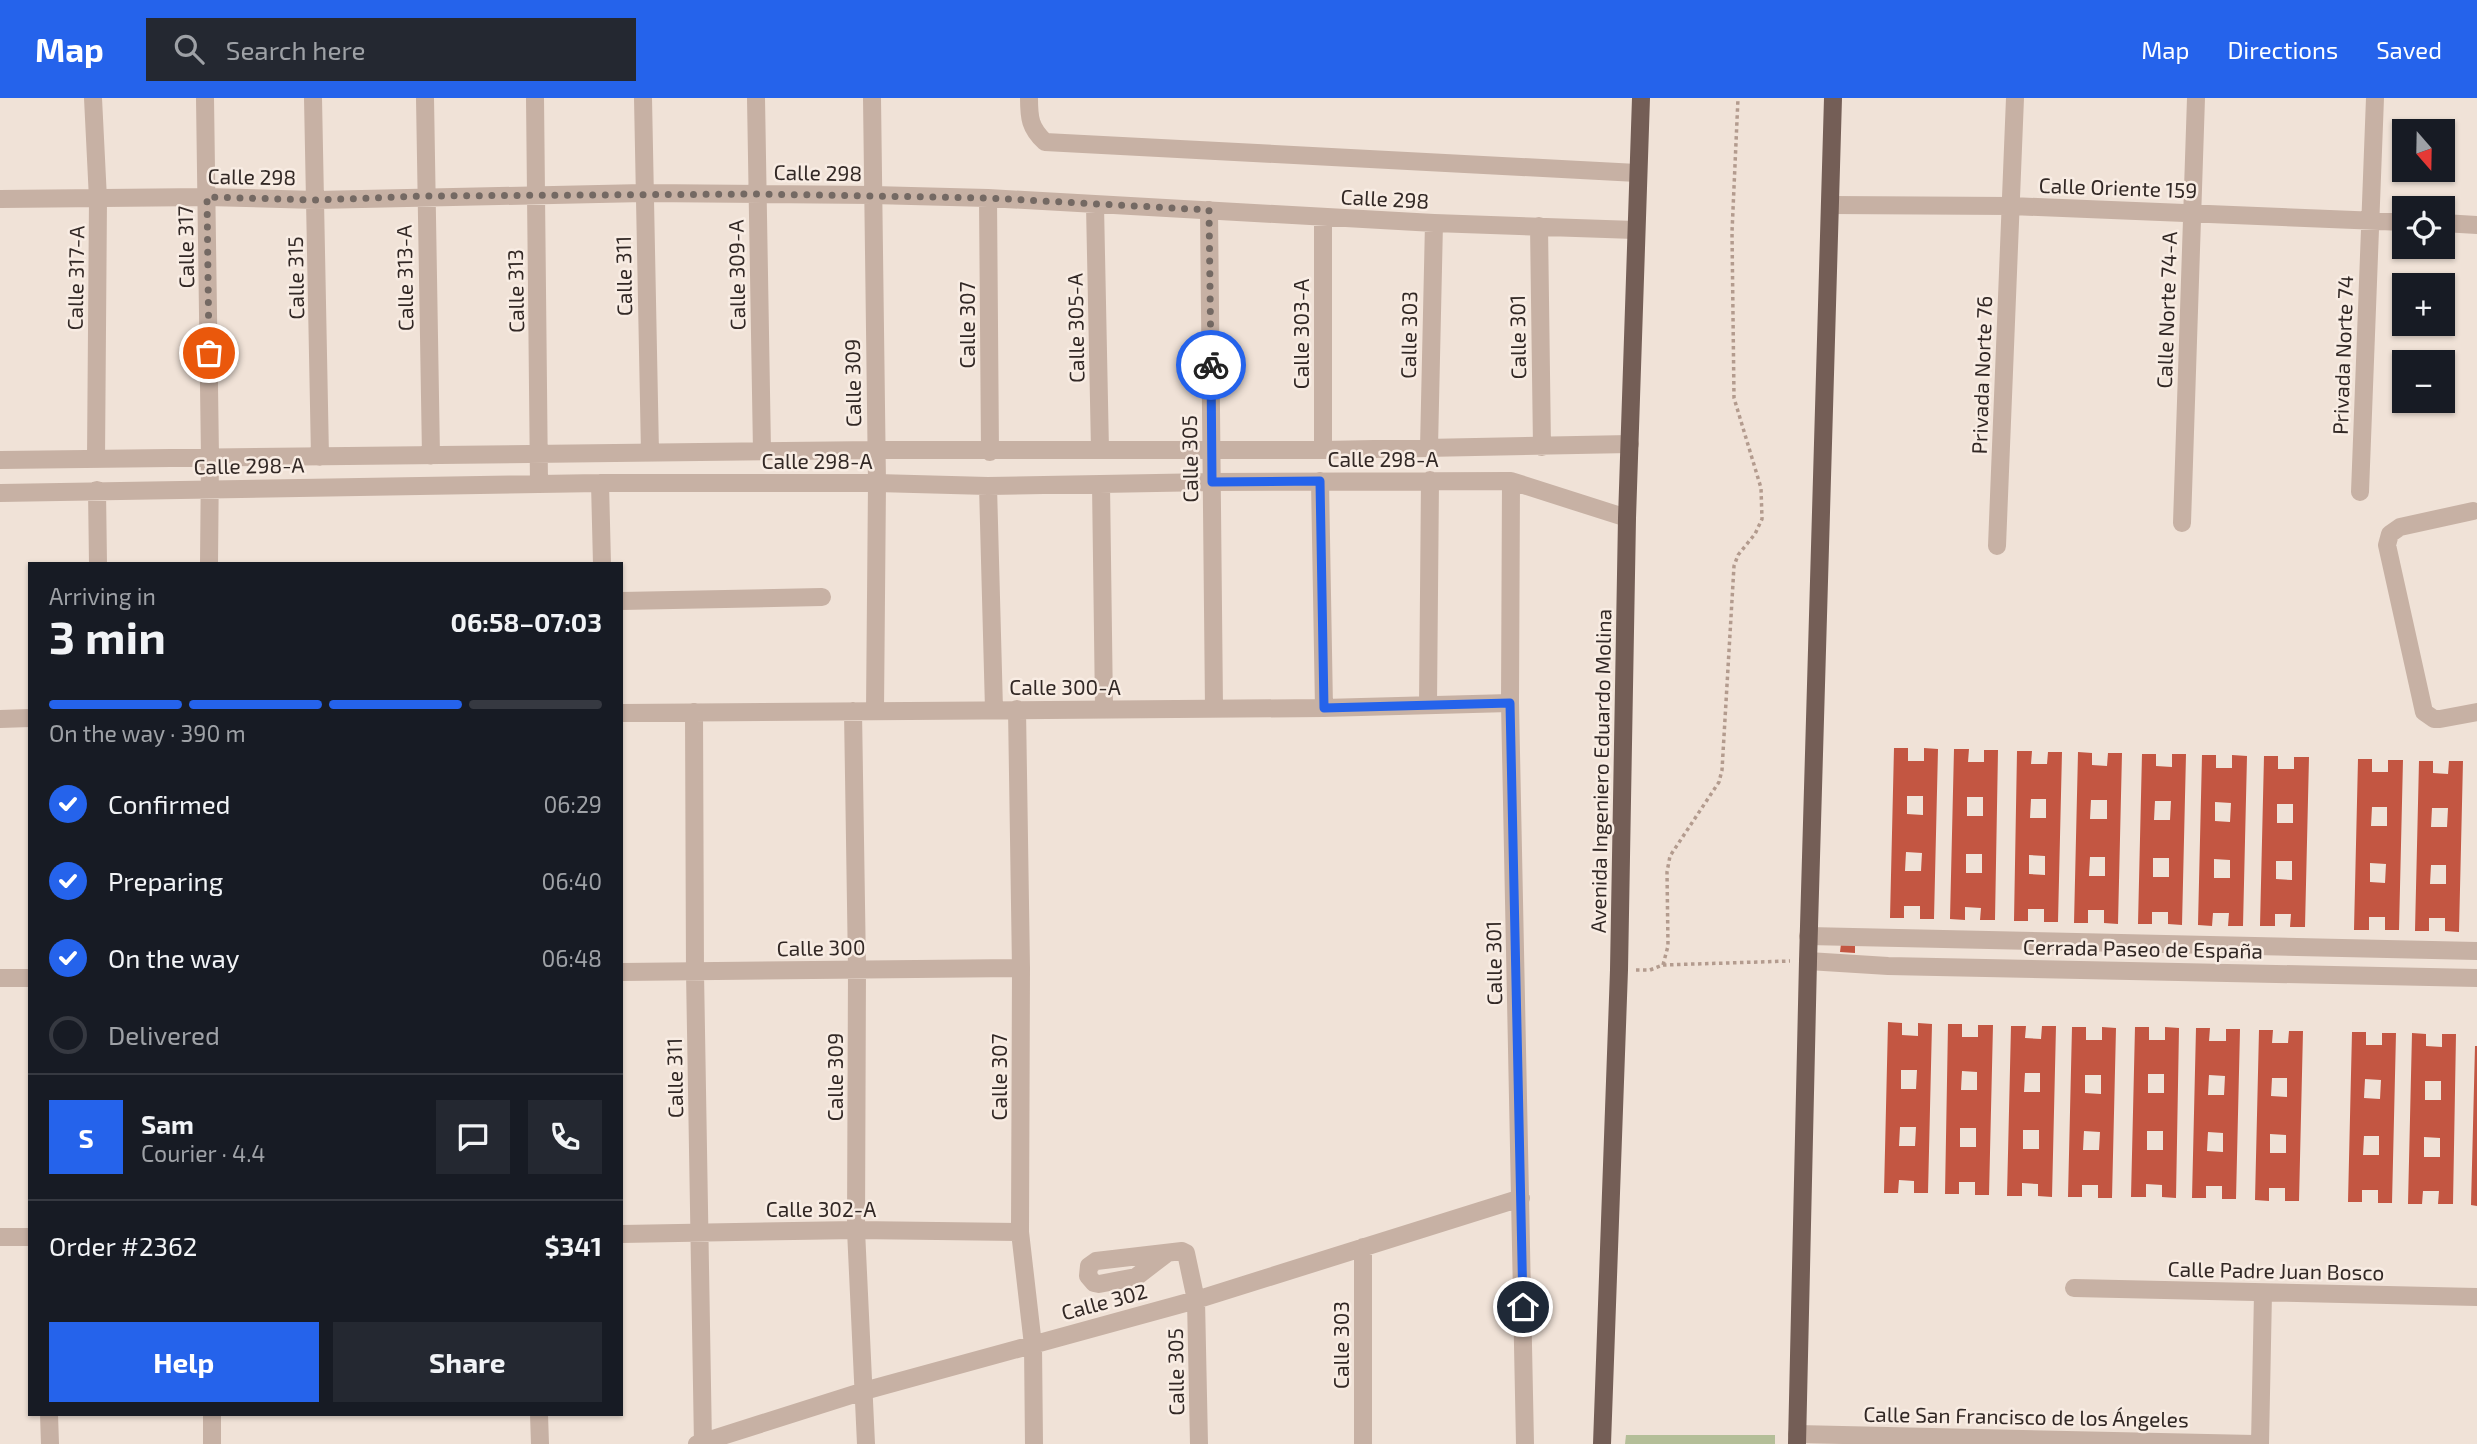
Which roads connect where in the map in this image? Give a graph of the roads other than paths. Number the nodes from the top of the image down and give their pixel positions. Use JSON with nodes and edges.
{"nodes":[{"id":1,"x":93,"y":98,"type":"edge"},
{"id":2,"x":205,"y":98,"type":"edge"},
{"id":3,"x":313,"y":98,"type":"edge"},
{"id":4,"x":425,"y":98,"type":"edge"},
{"id":5,"x":536,"y":98,"type":"edge"},
{"id":6,"x":643,"y":98,"type":"edge"},
{"id":7,"x":756,"y":98,"type":"edge"},
{"id":8,"x":872,"y":98,"type":"edge"},
{"id":9,"x":1029,"y":98,"type":"edge"},
{"id":10,"x":1641,"y":98,"type":"edge"},
{"id":11,"x":1833,"y":98,"type":"edge"},
{"id":12,"x":2015,"y":98,"type":"edge"},
{"id":13,"x":2196,"y":98,"type":"edge"},
{"id":14,"x":2375,"y":98,"type":"edge"},
{"id":15,"x":1637,"y":173,"type":"junction"},
{"id":16,"x":644,"y":194,"type":"junction"},
{"id":17,"x":757,"y":194,"type":"junction"},
{"id":18,"x":537,"y":195,"type":"junction"},
{"id":19,"x":873,"y":195,"type":"junction"},
{"id":20,"x":425,"y":196,"type":"junction"},
{"id":21,"x":207,"y":197,"type":"junction"},
{"id":22,"x":988,"y":198,"type":"junction"},
{"id":23,"x":0,"y":199,"type":"edge"},
{"id":24,"x":98,"y":199,"type":"junction"},
{"id":25,"x":316,"y":200,"type":"junction"},
{"id":26,"x":1095,"y":205,"type":"junction"},
{"id":27,"x":1831,"y":205,"type":"junction"},
{"id":28,"x":2011,"y":206,"type":"junction"},
{"id":29,"x":1209,"y":210,"type":"junction"},
{"id":30,"x":2192,"y":212,"type":"junction"},
{"id":31,"x":1323,"y":217,"type":"junction"},
{"id":32,"x":2370,"y":220,"type":"junction"},
{"id":33,"x":2392,"y":221,"type":"edge"},
{"id":34,"x":1434,"y":223,"type":"junction"},
{"id":35,"x":2455,"y":224,"type":"edge"},
{"id":36,"x":2477,"y":225,"type":"edge"},
{"id":37,"x":1539,"y":226,"type":"junction"},
{"id":38,"x":1635,"y":230,"type":"junction"},
{"id":39,"x":1630,"y":444,"type":"junction"},
{"id":40,"x":1542,"y":447,"type":"junction"},
{"id":41,"x":1429,"y":448,"type":"junction"},
{"id":42,"x":1212,"y":449,"type":"junction"},
{"id":43,"x":876,"y":450,"type":"junction"},
{"id":44,"x":1100,"y":450,"type":"junction"},
{"id":45,"x":1324,"y":450,"type":"junction"},
{"id":46,"x":762,"y":451,"type":"junction"},
{"id":47,"x":990,"y":452,"type":"junction"},
{"id":48,"x":650,"y":453,"type":"junction"},
{"id":49,"x":540,"y":455,"type":"junction"},
{"id":50,"x":431,"y":456,"type":"junction"},
{"id":51,"x":210,"y":457,"type":"junction"},
{"id":52,"x":320,"y":457,"type":"junction"},
{"id":53,"x":96,"y":458,"type":"junction"},
{"id":54,"x":0,"y":460,"type":"edge"},
{"id":55,"x":1430,"y":480,"type":"junction"},
{"id":56,"x":1320,"y":481,"type":"junction"},
{"id":57,"x":1511,"y":481,"type":"junction"},
{"id":58,"x":1212,"y":482,"type":"junction"},
{"id":59,"x":600,"y":483,"type":"junction"},
{"id":60,"x":877,"y":483,"type":"junction"},
{"id":61,"x":539,"y":484,"type":"junction"},
{"id":62,"x":1101,"y":484,"type":"junction"},
{"id":63,"x":988,"y":486,"type":"junction"},
{"id":64,"x":210,"y":488,"type":"junction"},
{"id":65,"x":97,"y":491,"type":"junction"},
{"id":66,"x":2360,"y":492,"type":"dead end"},
{"id":67,"x":0,"y":493,"type":"edge"},
{"id":68,"x":2473,"y":511,"type":"dead end"},
{"id":69,"x":1627,"y":518,"type":"junction"},
{"id":70,"x":2182,"y":523,"type":"dead end"},
{"id":71,"x":1997,"y":546,"type":"dead end"},
{"id":72,"x":98,"y":562,"type":"edge"},
{"id":73,"x":209,"y":562,"type":"edge"},
{"id":74,"x":602,"y":562,"type":"edge"},
{"id":75,"x":822,"y":597,"type":"dead end"},
{"id":76,"x":623,"y":601,"type":"edge"},
{"id":77,"x":1510,"y":703,"type":"junction"},
{"id":78,"x":1428,"y":705,"type":"junction"},
{"id":79,"x":1104,"y":708,"type":"junction"},
{"id":80,"x":1214,"y":708,"type":"junction"},
{"id":81,"x":1324,"y":708,"type":"junction"},
{"id":82,"x":994,"y":709,"type":"junction"},
{"id":83,"x":1017,"y":709,"type":"junction"},
{"id":84,"x":853,"y":710,"type":"junction"},
{"id":85,"x":875,"y":710,"type":"junction"},
{"id":86,"x":694,"y":712,"type":"junction"},
{"id":87,"x":2477,"y":712,"type":"edge"},
{"id":88,"x":623,"y":713,"type":"edge"},
{"id":89,"x":28,"y":718,"type":"edge"},
{"id":90,"x":0,"y":719,"type":"edge"},
{"id":91,"x":1808,"y":936,"type":"junction"},
{"id":92,"x":2323,"y":948,"type":"junction"},
{"id":93,"x":2477,"y":951,"type":"edge"},
{"id":94,"x":1808,"y":961,"type":"junction"},
{"id":95,"x":857,"y":968,"type":"junction"},
{"id":96,"x":1021,"y":968,"type":"junction"},
{"id":97,"x":623,"y":972,"type":"edge"},
{"id":98,"x":695,"y":972,"type":"junction"},
{"id":99,"x":2322,"y":975,"type":"junction"},
{"id":100,"x":0,"y":978,"type":"edge"},
{"id":101,"x":28,"y":978,"type":"edge"},
{"id":102,"x":2477,"y":978,"type":"edge"},
{"id":103,"x":1521,"y":1198,"type":"junction"},
{"id":104,"x":856,"y":1230,"type":"junction"},
{"id":105,"x":699,"y":1232,"type":"junction"},
{"id":106,"x":1020,"y":1232,"type":"junction"},
{"id":107,"x":623,"y":1234,"type":"edge"},
{"id":108,"x":0,"y":1237,"type":"edge"},
{"id":109,"x":28,"y":1237,"type":"edge"},
{"id":110,"x":1363,"y":1247,"type":"junction"},
{"id":111,"x":1166,"y":1254,"type":"dead end"},
{"id":112,"x":2074,"y":1288,"type":"dead end"},
{"id":113,"x":2263,"y":1293,"type":"junction"},
{"id":114,"x":2477,"y":1297,"type":"edge"},
{"id":115,"x":1196,"y":1300,"type":"junction"},
{"id":116,"x":1032,"y":1345,"type":"junction"},
{"id":117,"x":864,"y":1391,"type":"junction"},
{"id":118,"x":49,"y":1416,"type":"edge"},
{"id":119,"x":212,"y":1416,"type":"edge"},
{"id":120,"x":539,"y":1416,"type":"edge"},
{"id":121,"x":1797,"y":1439,"type":"edge"},
{"id":122,"x":701,"y":1443,"type":"edge"},
{"id":123,"x":50,"y":1444,"type":"edge"},
{"id":124,"x":212,"y":1444,"type":"edge"},
{"id":125,"x":540,"y":1444,"type":"edge"},
{"id":126,"x":866,"y":1444,"type":"edge"},
{"id":127,"x":1034,"y":1444,"type":"edge"},
{"id":128,"x":1199,"y":1444,"type":"edge"},
{"id":129,"x":1363,"y":1444,"type":"edge"},
{"id":130,"x":1525,"y":1444,"type":"edge"},
{"id":131,"x":1602,"y":1444,"type":"edge"},
{"id":132,"x":2254,"y":1444,"type":"edge"},
{"id":133,"x":2260,"y":1444,"type":"edge"}],
"edges":[{"from":1,"to":24,"type":"street","name":"Calle 317-A"},
{"from":2,"to":21,"type":"street","name":"Calle 317"},
{"from":3,"to":25,"type":"street","name":"Calle 315"},
{"from":4,"to":20,"type":"street","name":"Calle 313-A"},
{"from":5,"to":18,"type":"street","name":"Calle 313"},
{"from":6,"to":16,"type":"street","name":"Calle 311"},
{"from":7,"to":17,"type":"street","name":"Calle 309-A"},
{"from":8,"to":19,"type":"street","name":"Calle 309"},
{"from":9,"to":15,"type":"street"},
{"from":10,"to":15,"type":"main road","name":"Avenida Ingeniero Eduardo Molina"},
{"from":11,"to":27,"type":"main road"},
{"from":12,"to":28,"type":"street","name":"Privada Norte 76"},
{"from":13,"to":30,"type":"street","name":"Calle Norte 74-A"},
{"from":14,"to":32,"type":"street","name":"Privada Norte 74"},
{"from":15,"to":38,"type":"main road","name":"Avenida Ingeniero Eduardo Molina"},
{"from":16,"to":17,"type":"street","name":"Calle 298"},
{"from":16,"to":18,"type":"street","name":"Calle 298"},
{"from":16,"to":48,"type":"street","name":"Calle 311"},
{"from":17,"to":19,"type":"street","name":"Calle 298"},
{"from":17,"to":46,"type":"street","name":"Calle 309-A"},
{"from":18,"to":20,"type":"street","name":"Calle 298"},
{"from":18,"to":49,"type":"street","name":"Calle 313"},
{"from":19,"to":22,"type":"street","name":"Calle 298"},
{"from":19,"to":43,"type":"street","name":"Calle 309"},
{"from":20,"to":25,"type":"street","name":"Calle 298"},
{"from":20,"to":50,"type":"street","name":"Calle 313-A"},
{"from":21,"to":24,"type":"street","name":"Calle 298"},
{"from":21,"to":25,"type":"street","name":"Calle 298"},
{"from":21,"to":51,"type":"street","name":"Calle 317"},
{"from":22,"to":26,"type":"street","name":"Calle 298"},
{"from":22,"to":47,"type":"street","name":"Calle 307"},
{"from":23,"to":24,"type":"street","name":"Calle 298"},
{"from":24,"to":53,"type":"street","name":"Calle 317-A"},
{"from":25,"to":52,"type":"street","name":"Calle 315"},
{"from":26,"to":29,"type":"street","name":"Calle 298"},
{"from":26,"to":44,"type":"street","name":"Calle 305-A"},
{"from":27,"to":28,"type":"street","name":"Calle Oriente 159"},
{"from":27,"to":91,"type":"main road"},
{"from":28,"to":30,"type":"street","name":"Calle Oriente 159"},
{"from":28,"to":71,"type":"street","name":"Privada Norte 76"},
{"from":29,"to":31,"type":"street","name":"Calle 298"},
{"from":29,"to":42,"type":"street","name":"Calle 305"},
{"from":30,"to":32,"type":"street","name":"Calle Oriente 159"},
{"from":30,"to":70,"type":"street","name":"Calle Norte 74-A"},
{"from":31,"to":34,"type":"street","name":"Calle 298"},
{"from":31,"to":45,"type":"street","name":"Calle 303-A"},
{"from":32,"to":33,"type":"street","name":"Calle Oriente 159"},
{"from":32,"to":66,"type":"street","name":"Privada Norte 74"},
{"from":34,"to":37,"type":"street","name":"Calle 298"},
{"from":34,"to":41,"type":"street","name":"Calle 303"},
{"from":35,"to":36,"type":"street"},
{"from":37,"to":38,"type":"street","name":"Calle 298"},
{"from":37,"to":40,"type":"street","name":"Calle 301"},
{"from":38,"to":39,"type":"main road","name":"Avenida Ingeniero Eduardo Molina"},
{"from":39,"to":40,"type":"street","name":"Calle 298-A"},
{"from":39,"to":69,"type":"main road","name":"Avenida Ingeniero Eduardo Molina"},
{"from":40,"to":41,"type":"street","name":"Calle 298-A"},
{"from":41,"to":45,"type":"street","name":"Calle 298-A"},
{"from":42,"to":44,"type":"street","name":"Calle 298-A"},
{"from":42,"to":45,"type":"street","name":"Calle 298-A"},
{"from":42,"to":58,"type":"street","name":"Calle 305"},
{"from":43,"to":46,"type":"street","name":"Calle 298-A"},
{"from":43,"to":47,"type":"street","name":"Calle 298-A"},
{"from":43,"to":60,"type":"street","name":"Calle 309"},
{"from":44,"to":47,"type":"street","name":"Calle 298-A"},
{"from":46,"to":48,"type":"street","name":"Calle 298-A"},
{"from":48,"to":49,"type":"street","name":"Calle 298-A"},
{"from":49,"to":50,"type":"street","name":"Calle 298-A"},
{"from":49,"to":61,"type":"street","name":"Calle 313"},
{"from":50,"to":52,"type":"street","name":"Calle 298-A"},
{"from":51,"to":52,"type":"street","name":"Calle 298-A"},
{"from":51,"to":53,"type":"street","name":"Calle 298-A"},
{"from":51,"to":64,"type":"street","name":"Calle 317"},
{"from":53,"to":54,"type":"street","name":"Calle 298-A"},
{"from":55,"to":56,"type":"street","name":"Calle 298-A"},
{"from":55,"to":57,"type":"street","name":"Calle 298-A"},
{"from":55,"to":78,"type":"street"},
{"from":56,"to":58,"type":"street","name":"Calle 298-A"},
{"from":56,"to":81,"type":"street"},
{"from":57,"to":69,"type":"street","name":"Calle 298-A"},
{"from":57,"to":77,"type":"street","name":"Calle 301"},
{"from":58,"to":62,"type":"street","name":"Calle 298-A"},
{"from":58,"to":80,"type":"street","name":"Calle 305"},
{"from":59,"to":60,"type":"street","name":"Calle 298-A"},
{"from":59,"to":61,"type":"street","name":"Calle 298-A"},
{"from":59,"to":74,"type":"street"},
{"from":60,"to":63,"type":"street","name":"Calle 298-A"},
{"from":60,"to":85,"type":"street","name":"Calle 309"},
{"from":61,"to":64,"type":"street","name":"Calle 298-A"},
{"from":62,"to":63,"type":"street","name":"Calle 298-A"},
{"from":62,"to":79,"type":"street"},
{"from":63,"to":82,"type":"street"},
{"from":64,"to":65,"type":"street","name":"Calle 298-A"},
{"from":64,"to":73,"type":"street","name":"Calle 317"},
{"from":65,"to":67,"type":"street","name":"Calle 298-A"},
{"from":65,"to":72,"type":"street"},
{"from":68,"to":87,"type":"street"},
{"from":69,"to":131,"type":"main road","name":"Avenida Ingeniero Eduardo Molina"},
{"from":75,"to":76,"type":"street"},
{"from":77,"to":78,"type":"street","name":"Calle 300-A"},
{"from":77,"to":103,"type":"street","name":"Calle 301"},
{"from":78,"to":81,"type":"street","name":"Calle 300-A"},
{"from":79,"to":80,"type":"street","name":"Calle 300-A"},
{"from":79,"to":83,"type":"street","name":"Calle 300-A"},
{"from":80,"to":81,"type":"street","name":"Calle 300-A"},
{"from":82,"to":83,"type":"street","name":"Calle 300-A"},
{"from":82,"to":85,"type":"street","name":"Calle 300-A"},
{"from":83,"to":96,"type":"street","name":"Calle 307"},
{"from":84,"to":85,"type":"street","name":"Calle 300-A"},
{"from":84,"to":86,"type":"street","name":"Calle 300-A"},
{"from":84,"to":95,"type":"street","name":"Calle 309"},
{"from":86,"to":88,"type":"street","name":"Calle 300-A"},
{"from":86,"to":98,"type":"street","name":"Calle 311"},
{"from":89,"to":90,"type":"street"},
{"from":91,"to":92,"type":"street","name":"Cerrada Paseo de España"},
{"from":91,"to":94,"type":"main road"},
{"from":92,"to":93,"type":"street","name":"Cerrada Paseo de España"},
{"from":92,"to":99,"type":"street"},
{"from":94,"to":99,"type":"street","name":"Cerrada Paseo de España"},
{"from":94,"to":121,"type":"main road"},
{"from":95,"to":96,"type":"street","name":"Calle 300"},
{"from":95,"to":98,"type":"street","name":"Calle 300"},
{"from":95,"to":104,"type":"street","name":"Calle 309"},
{"from":96,"to":106,"type":"street","name":"Calle 307"},
{"from":97,"to":98,"type":"street","name":"Calle 300"},
{"from":98,"to":105,"type":"street","name":"Calle 311"},
{"from":99,"to":102,"type":"street","name":"Cerrada Paseo de España"},
{"from":100,"to":101,"type":"street"},
{"from":103,"to":110,"type":"street","name":"Calle 302"},
{"from":103,"to":130,"type":"street","name":"Calle 301"},
{"from":104,"to":105,"type":"street","name":"Calle 302-A"},
{"from":104,"to":106,"type":"street","name":"Calle 302-A"},
{"from":104,"to":117,"type":"street","name":"Calle 309"},
{"from":105,"to":107,"type":"street","name":"Calle 302-A"},
{"from":105,"to":122,"type":"street","name":"Calle 311"},
{"from":106,"to":116,"type":"street","name":"Calle 307"},
{"from":108,"to":109,"type":"street"},
{"from":110,"to":115,"type":"street","name":"Calle 302"},
{"from":110,"to":129,"type":"street","name":"Calle 303"},
{"from":111,"to":115,"type":"street","name":"Calle 305"},
{"from":112,"to":113,"type":"street","name":"Calle Padre Juan Bosco"},
{"from":113,"to":114,"type":"street","name":"Calle Padre Juan Bosco"},
{"from":113,"to":133,"type":"street"},
{"from":115,"to":116,"type":"street","name":"Calle 302"},
{"from":115,"to":128,"type":"street","name":"Calle 305"},
{"from":116,"to":117,"type":"street","name":"Calle 302"},
{"from":116,"to":127,"type":"street","name":"Calle 307"},
{"from":117,"to":122,"type":"street","name":"Calle 302"},
{"from":117,"to":126,"type":"street","name":"Calle 309"},
{"from":118,"to":123,"type":"street"},
{"from":119,"to":124,"type":"street"},
{"from":120,"to":125,"type":"street"},
{"from":121,"to":132,"type":"street","name":"Calle San Francisco de los Ángeles"}]}
